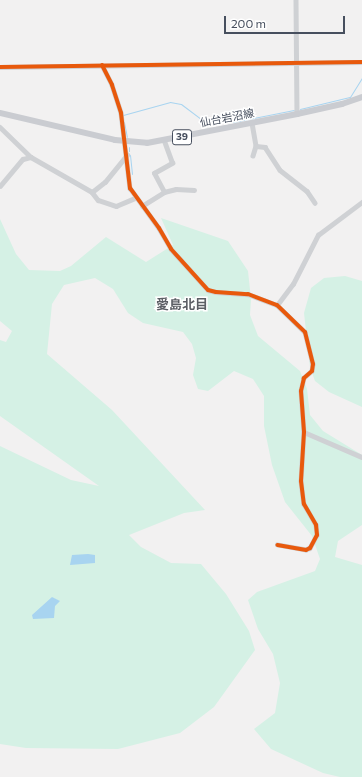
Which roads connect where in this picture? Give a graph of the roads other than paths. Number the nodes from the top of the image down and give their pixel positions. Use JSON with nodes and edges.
{"nodes":[{"id":1,"x":296,"y":0,"type":"edge"},
{"id":2,"x":296,"y":62,"type":"junction"},
{"id":3,"x":362,"y":62,"type":"edge"},
{"id":4,"x":102,"y":65,"type":"junction"},
{"id":5,"x":0,"y":67,"type":"edge"},
{"id":6,"x":362,"y":97,"type":"edge"},
{"id":7,"x":0,"y":113,"type":"edge"},
{"id":8,"x":297,"y":114,"type":"junction"},
{"id":9,"x":252,"y":123,"type":"junction"},
{"id":10,"x":0,"y":127,"type":"edge"},
{"id":11,"x":164,"y":140,"type":"junction"},
{"id":12,"x":126,"y":142,"type":"junction"},
{"id":13,"x":256,"y":146,"type":"junction"},
{"id":14,"x":127,"y":155,"type":"junction"},
{"id":15,"x":253,"y":156,"type":"dead end"},
{"id":16,"x":31,"y":158,"type":"junction"},
{"id":17,"x":0,"y":186,"type":"edge"},
{"id":18,"x":194,"y":190,"type":"dead end"},
{"id":19,"x":92,"y":192,"type":"junction"},
{"id":20,"x":164,"y":192,"type":"junction"},
{"id":21,"x":135,"y":198,"type":"junction"},
{"id":22,"x":362,"y":202,"type":"edge"},
{"id":23,"x":315,"y":203,"type":"dead end"},
{"id":24,"x":142,"y":206,"type":"junction"},
{"id":25,"x":277,"y":305,"type":"junction"},
{"id":26,"x":304,"y":432,"type":"junction"},
{"id":27,"x":362,"y":457,"type":"edge"},
{"id":28,"x":277,"y":544,"type":"dead end"}],
"edges":[{"from":1,"to":2,"type":"street"},
{"from":2,"to":3,"type":"street"},
{"from":2,"to":4,"type":"street"},
{"from":2,"to":8,"type":"street"},
{"from":4,"to":5,"type":"street"},
{"from":4,"to":12,"type":"street"},
{"from":6,"to":8,"type":"main road","name":"仙台岩沼線","number":"39"},
{"from":7,"to":12,"type":"main road","name":"仙台岩沼線","number":"39"},
{"from":8,"to":9,"type":"main road","name":"仙台岩沼線","number":"39"},
{"from":9,"to":11,"type":"main road","name":"仙台岩沼線","number":"39"},
{"from":9,"to":13,"type":"street"},
{"from":10,"to":16,"type":"street"},
{"from":11,"to":12,"type":"main road","name":"仙台岩沼線","number":"39"},
{"from":11,"to":20,"type":"street"},
{"from":12,"to":14,"type":"street"},
{"from":13,"to":15,"type":"street"},
{"from":13,"to":23,"type":"street"},
{"from":14,"to":19,"type":"street"},
{"from":14,"to":21,"type":"street"},
{"from":16,"to":17,"type":"street"},
{"from":16,"to":19,"type":"street"},
{"from":18,"to":20,"type":"street"},
{"from":19,"to":21,"type":"street"},
{"from":20,"to":24,"type":"street"},
{"from":21,"to":24,"type":"street"},
{"from":22,"to":25,"type":"street"},
{"from":24,"to":25,"type":"street"},
{"from":25,"to":26,"type":"street"},
{"from":26,"to":27,"type":"street"},
{"from":26,"to":28,"type":"street"}]}
